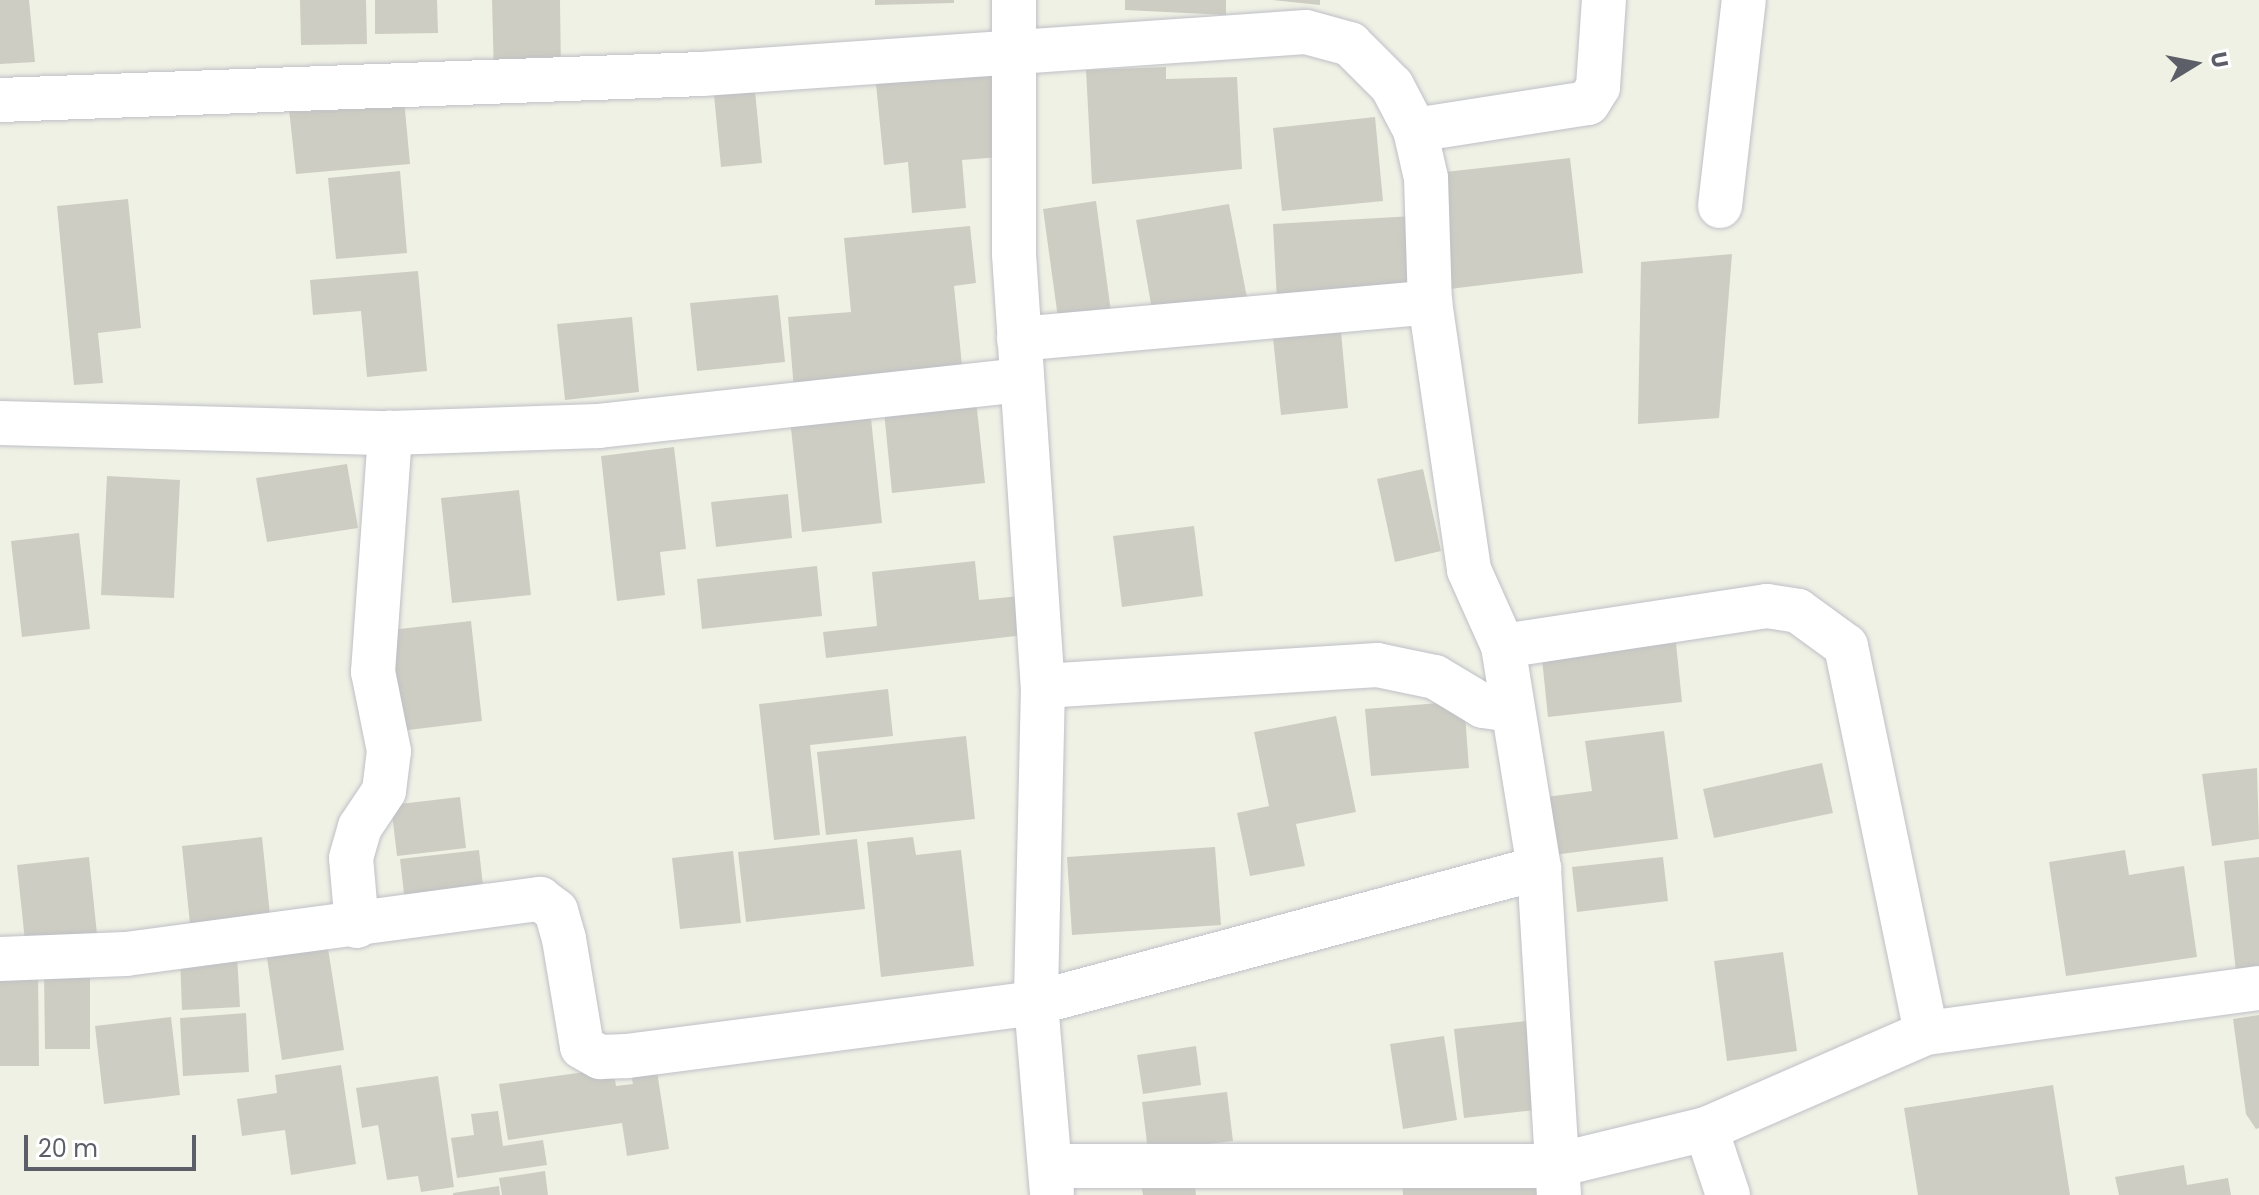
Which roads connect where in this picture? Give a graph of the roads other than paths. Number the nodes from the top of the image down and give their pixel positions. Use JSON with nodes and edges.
{"nodes":[{"id":1,"x":1014,"y":0,"type":"edge"},
{"id":2,"x":1604,"y":0,"type":"edge"},
{"id":3,"x":1744,"y":0,"type":"edge"},
{"id":4,"x":1011,"y":49,"type":"junction"},
{"id":5,"x":0,"y":100,"type":"edge"},
{"id":6,"x":1415,"y":130,"type":"junction"},
{"id":7,"x":1720,"y":206,"type":"dead end"},
{"id":8,"x":1430,"y":302,"type":"junction"},
{"id":9,"x":1020,"y":360,"type":"junction"},
{"id":10,"x":0,"y":423,"type":"edge"},
{"id":11,"x":390,"y":433,"type":"junction"},
{"id":12,"x":1503,"y":646,"type":"junction"},
{"id":13,"x":1043,"y":686,"type":"junction"},
{"id":14,"x":1513,"y":710,"type":"junction"},
{"id":15,"x":1539,"y":868,"type":"junction"},
{"id":16,"x":357,"y":926,"type":"junction"},
{"id":17,"x":0,"y":959,"type":"edge"},
{"id":18,"x":2259,"y":988,"type":"edge"},
{"id":19,"x":1036,"y":1003,"type":"junction"},
{"id":20,"x":1926,"y":1033,"type":"junction"},
{"id":21,"x":1706,"y":1129,"type":"junction"},
{"id":22,"x":1052,"y":1180,"type":"edge"},
{"id":23,"x":1556,"y":1180,"type":"edge"},
{"id":24,"x":1728,"y":1195,"type":"edge"}],
"edges":[{"from":1,"to":4,"type":"street"},
{"from":2,"to":6,"type":"street"},
{"from":3,"to":7,"type":"street"},
{"from":4,"to":5,"type":"street"},
{"from":4,"to":6,"type":"street"},
{"from":4,"to":9,"type":"street"},
{"from":6,"to":8,"type":"street"},
{"from":8,"to":9,"type":"street"},
{"from":8,"to":12,"type":"street"},
{"from":9,"to":11,"type":"street"},
{"from":9,"to":13,"type":"street"},
{"from":10,"to":11,"type":"street"},
{"from":11,"to":16,"type":"street"},
{"from":12,"to":14,"type":"street"},
{"from":12,"to":20,"type":"street"},
{"from":13,"to":14,"type":"street"},
{"from":13,"to":19,"type":"street"},
{"from":14,"to":15,"type":"street"},
{"from":15,"to":19,"type":"street"},
{"from":15,"to":23,"type":"street"},
{"from":16,"to":17,"type":"street"},
{"from":16,"to":19,"type":"street"},
{"from":18,"to":20,"type":"street"},
{"from":19,"to":22,"type":"street"},
{"from":20,"to":21,"type":"street"},
{"from":21,"to":23,"type":"street"},
{"from":21,"to":24,"type":"street"},
{"from":22,"to":23,"type":"street"}]}
